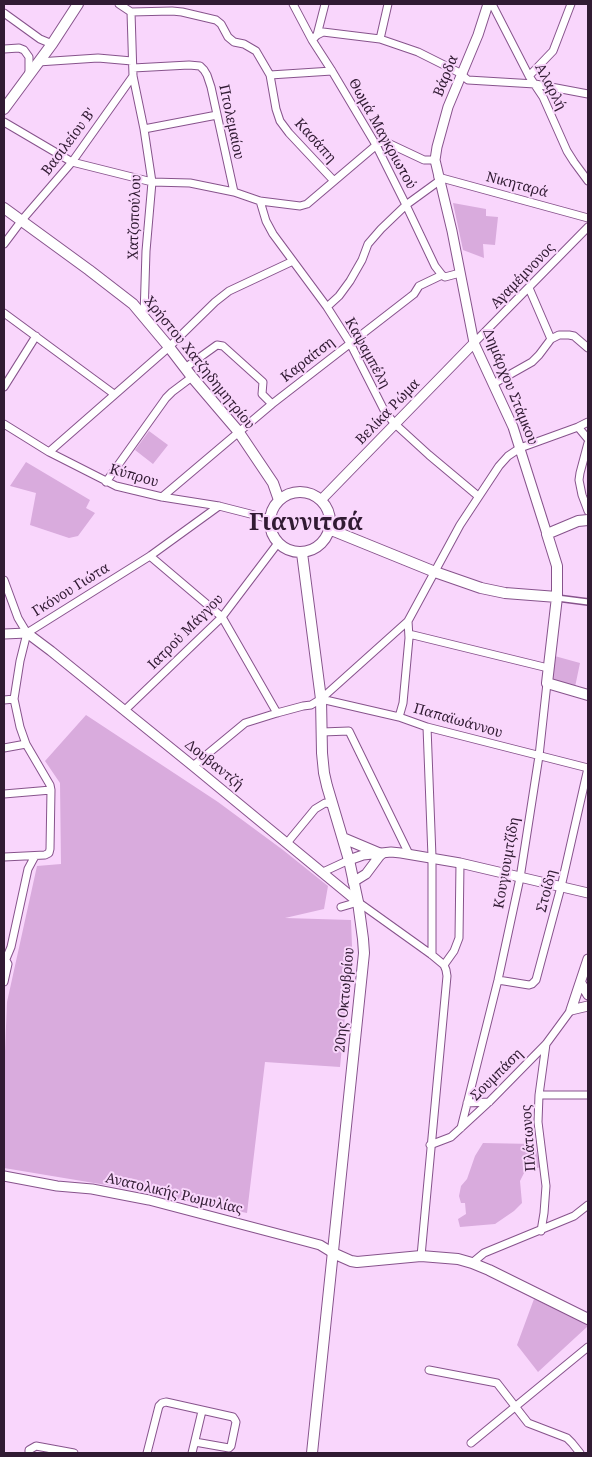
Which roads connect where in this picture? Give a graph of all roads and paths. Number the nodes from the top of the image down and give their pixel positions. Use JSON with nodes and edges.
{"nodes":[{"id":1,"x":78,"y":4,"type":"edge"},
{"id":2,"x":119,"y":4,"type":"edge"},
{"id":3,"x":187,"y":4,"type":"edge"},
{"id":4,"x":293,"y":4,"type":"edge"},
{"id":5,"x":325,"y":4,"type":"edge"},
{"id":6,"x":388,"y":4,"type":"edge"},
{"id":7,"x":488,"y":4,"type":"edge"},
{"id":8,"x":492,"y":4,"type":"edge"},
{"id":9,"x":571,"y":4,"type":"edge"},
{"id":10,"x":131,"y":12,"type":"junction"},
{"id":11,"x":182,"y":12,"type":"junction"},
{"id":12,"x":4,"y":13,"type":"edge"},
{"id":13,"x":315,"y":37,"type":"junction"},
{"id":14,"x":380,"y":39,"type":"junction"},
{"id":15,"x":52,"y":44,"type":"junction"},
{"id":16,"x":4,"y":49,"type":"edge"},
{"id":17,"x":38,"y":62,"type":"junction"},
{"id":18,"x":132,"y":64,"type":"junction"},
{"id":19,"x":332,"y":71,"type":"junction"},
{"id":20,"x":29,"y":74,"type":"junction"},
{"id":21,"x":270,"y":75,"type":"junction"},
{"id":22,"x":460,"y":75,"type":"junction"},
{"id":23,"x":133,"y":76,"type":"junction"},
{"id":24,"x":529,"y":76,"type":"junction"},
{"id":25,"x":535,"y":84,"type":"junction"},
{"id":26,"x":588,"y":94,"type":"edge"},
{"id":27,"x":4,"y":110,"type":"edge"},
{"id":28,"x":217,"y":115,"type":"junction"},
{"id":29,"x":4,"y":122,"type":"edge"},
{"id":30,"x":144,"y":129,"type":"junction"},
{"id":31,"x":376,"y":145,"type":"junction"},
{"id":32,"x":435,"y":160,"type":"junction"},
{"id":33,"x":72,"y":162,"type":"junction"},
{"id":34,"x":438,"y":177,"type":"junction"},
{"id":35,"x":334,"y":181,"type":"junction"},
{"id":36,"x":588,"y":181,"type":"edge"},
{"id":37,"x":152,"y":182,"type":"junction"},
{"id":38,"x":234,"y":192,"type":"junction"},
{"id":39,"x":260,"y":201,"type":"junction"},
{"id":40,"x":406,"y":205,"type":"junction"},
{"id":41,"x":4,"y":208,"type":"edge"},
{"id":42,"x":588,"y":218,"type":"edge"},
{"id":43,"x":22,"y":220,"type":"junction"},
{"id":44,"x":588,"y":227,"type":"edge"},
{"id":45,"x":4,"y":244,"type":"edge"},
{"id":46,"x":293,"y":261,"type":"junction"},
{"id":47,"x":460,"y":273,"type":"junction"},
{"id":48,"x":443,"y":276,"type":"junction"},
{"id":49,"x":529,"y":288,"type":"junction"},
{"id":50,"x":326,"y":307,"type":"junction"},
{"id":51,"x":4,"y":313,"type":"edge"},
{"id":52,"x":144,"y":316,"type":"junction"},
{"id":53,"x":36,"y":336,"type":"junction"},
{"id":54,"x":551,"y":339,"type":"junction"},
{"id":55,"x":350,"y":343,"type":"junction"},
{"id":56,"x":474,"y":343,"type":"junction"},
{"id":57,"x":169,"y":347,"type":"junction"},
{"id":58,"x":588,"y":348,"type":"edge"},
{"id":59,"x":186,"y":368,"type":"junction"},
{"id":60,"x":192,"y":377,"type":"junction"},
{"id":61,"x":493,"y":384,"type":"junction"},
{"id":62,"x":4,"y":387,"type":"edge"},
{"id":63,"x":114,"y":394,"type":"junction"},
{"id":64,"x":272,"y":404,"type":"junction"},
{"id":65,"x":588,"y":422,"type":"edge"},
{"id":66,"x":4,"y":424,"type":"edge"},
{"id":67,"x":395,"y":424,"type":"junction"},
{"id":68,"x":578,"y":427,"type":"junction"},
{"id":69,"x":238,"y":431,"type":"junction"},
{"id":70,"x":588,"y":441,"type":"edge"},
{"id":71,"x":520,"y":448,"type":"junction"},
{"id":72,"x":49,"y":452,"type":"junction"},
{"id":73,"x":106,"y":482,"type":"junction"},
{"id":74,"x":478,"y":496,"type":"junction"},
{"id":75,"x":162,"y":497,"type":"junction"},
{"id":76,"x":279,"y":500,"type":"junction"},
{"id":77,"x":321,"y":500,"type":"junction"},
{"id":78,"x":219,"y":506,"type":"junction"},
{"id":79,"x":588,"y":511,"type":"edge"},
{"id":80,"x":270,"y":519,"type":"junction"},
{"id":81,"x":588,"y":520,"type":"edge"},
{"id":82,"x":330,"y":529,"type":"junction"},
{"id":83,"x":547,"y":534,"type":"junction"},
{"id":84,"x":278,"y":543,"type":"junction"},
{"id":85,"x":302,"y":553,"type":"junction"},
{"id":86,"x":150,"y":556,"type":"junction"},
{"id":87,"x":435,"y":572,"type":"junction"},
{"id":88,"x":4,"y":580,"type":"edge"},
{"id":89,"x":556,"y":598,"type":"junction"},
{"id":90,"x":588,"y":602,"type":"edge"},
{"id":91,"x":222,"y":618,"type":"junction"},
{"id":92,"x":408,"y":621,"type":"junction"},
{"id":93,"x":27,"y":633,"type":"junction"},
{"id":94,"x":4,"y":634,"type":"edge"},
{"id":95,"x":409,"y":634,"type":"junction"},
{"id":96,"x":548,"y":668,"type":"junction"},
{"id":97,"x":547,"y":683,"type":"junction"},
{"id":98,"x":588,"y":695,"type":"edge"},
{"id":99,"x":14,"y":699,"type":"junction"},
{"id":100,"x":321,"y":699,"type":"junction"},
{"id":101,"x":4,"y":700,"type":"edge"},
{"id":102,"x":125,"y":710,"type":"junction"},
{"id":103,"x":277,"y":713,"type":"junction"},
{"id":104,"x":399,"y":718,"type":"junction"},
{"id":105,"x":427,"y":727,"type":"junction"},
{"id":106,"x":322,"y":732,"type":"junction"},
{"id":107,"x":26,"y":744,"type":"junction"},
{"id":108,"x":4,"y":748,"type":"edge"},
{"id":109,"x":539,"y":756,"type":"junction"},
{"id":110,"x":193,"y":766,"type":"junction"},
{"id":111,"x":588,"y":768,"type":"edge"},
{"id":112,"x":51,"y":790,"type":"junction"},
{"id":113,"x":4,"y":794,"type":"edge"},
{"id":114,"x":332,"y":804,"type":"junction"},
{"id":115,"x":343,"y":838,"type":"junction"},
{"id":116,"x":287,"y":843,"type":"junction"},
{"id":117,"x":381,"y":854,"type":"junction"},
{"id":118,"x":409,"y":854,"type":"junction"},
{"id":119,"x":35,"y":856,"type":"junction"},
{"id":120,"x":4,"y":857,"type":"edge"},
{"id":121,"x":432,"y":858,"type":"junction"},
{"id":122,"x":348,"y":860,"type":"junction"},
{"id":123,"x":460,"y":863,"type":"junction"},
{"id":124,"x":323,"y":872,"type":"junction"},
{"id":125,"x":520,"y":878,"type":"junction"},
{"id":126,"x":353,"y":882,"type":"junction"},
{"id":127,"x":561,"y":887,"type":"junction"},
{"id":128,"x":588,"y":893,"type":"edge"},
{"id":129,"x":358,"y":902,"type":"junction"},
{"id":130,"x":341,"y":907,"type":"dead end"},
{"id":131,"x":432,"y":955,"type":"junction"},
{"id":132,"x":5,"y":958,"type":"edge"},
{"id":133,"x":588,"y":959,"type":"edge"},
{"id":134,"x":444,"y":965,"type":"junction"},
{"id":135,"x":498,"y":980,"type":"junction"},
{"id":136,"x":4,"y":982,"type":"edge"},
{"id":137,"x":581,"y":983,"type":"junction"},
{"id":138,"x":588,"y":995,"type":"edge"},
{"id":139,"x":588,"y":1006,"type":"edge"},
{"id":140,"x":571,"y":1010,"type":"junction"},
{"id":141,"x":546,"y":1044,"type":"junction"},
{"id":142,"x":588,"y":1095,"type":"edge"},
{"id":143,"x":539,"y":1096,"type":"junction"},
{"id":144,"x":467,"y":1102,"type":"junction"},
{"id":145,"x":489,"y":1102,"type":"junction"},
{"id":146,"x":461,"y":1128,"type":"junction"},
{"id":147,"x":430,"y":1145,"type":"junction"},
{"id":148,"x":4,"y":1176,"type":"edge"},
{"id":149,"x":588,"y":1205,"type":"edge"},
{"id":150,"x":540,"y":1231,"type":"junction"},
{"id":151,"x":333,"y":1253,"type":"junction"},
{"id":152,"x":421,"y":1256,"type":"junction"},
{"id":153,"x":472,"y":1263,"type":"junction"},
{"id":154,"x":588,"y":1319,"type":"edge"},
{"id":155,"x":588,"y":1347,"type":"edge"},
{"id":156,"x":430,"y":1370,"type":"dead end"},
{"id":157,"x":516,"y":1406,"type":"junction"},
{"id":158,"x":202,"y":1410,"type":"junction"},
{"id":159,"x":195,"y":1442,"type":"junction"},
{"id":160,"x":471,"y":1443,"type":"dead end"},
{"id":161,"x":29,"y":1453,"type":"edge"},
{"id":162,"x":74,"y":1453,"type":"edge"},
{"id":163,"x":147,"y":1453,"type":"edge"},
{"id":164,"x":192,"y":1453,"type":"edge"},
{"id":165,"x":312,"y":1453,"type":"edge"},
{"id":166,"x":580,"y":1453,"type":"edge"}],
"edges":[{"from":1,"to":15,"type":"main road"},
{"from":2,"to":10,"type":"street"},
{"from":3,"to":11,"type":"street"},
{"from":4,"to":13,"type":"street","name":"Θωμά Μαγκριωτού"},
{"from":5,"to":13,"type":"street"},
{"from":6,"to":14,"type":"street"},
{"from":7,"to":22,"type":"street","name":"Βάρδα"},
{"from":8,"to":24,"type":"street","name":"Αλαρλή"},
{"from":9,"to":24,"type":"street"},
{"from":10,"to":11,"type":"street","name":"Κασάπη"},
{"from":10,"to":18,"type":"street"},
{"from":11,"to":21,"type":"street","name":"Κασάπη"},
{"from":12,"to":15,"type":"street"},
{"from":13,"to":14,"type":"street"},
{"from":13,"to":19,"type":"street","name":"Θωμά Μαγκριωτού"},
{"from":14,"to":22,"type":"street"},
{"from":15,"to":17,"type":"main road"},
{"from":16,"to":20,"type":"street"},
{"from":17,"to":18,"type":"street"},
{"from":17,"to":20,"type":"main road"},
{"from":18,"to":23,"type":"street","name":"Χατζοπούλου"},
{"from":18,"to":28,"type":"street","name":"Πτολεμαίου"},
{"from":19,"to":21,"type":"street"},
{"from":19,"to":31,"type":"street","name":"Θωμά Μαγκριωτού"},
{"from":20,"to":27,"type":"main road"},
{"from":21,"to":35,"type":"street","name":"Κασάπη"},
{"from":22,"to":25,"type":"street"},
{"from":22,"to":32,"type":"street","name":"Βάρδα"},
{"from":23,"to":30,"type":"street","name":"Χατζοπούλου"},
{"from":23,"to":33,"type":"street","name":"Βασιλείου Β'"},
{"from":24,"to":25,"type":"street","name":"Αλαρλή"},
{"from":25,"to":26,"type":"street"},
{"from":25,"to":36,"type":"street","name":"Αλαρλή"},
{"from":28,"to":30,"type":"street"},
{"from":28,"to":38,"type":"street","name":"Πτολεμαίου"},
{"from":29,"to":33,"type":"street"},
{"from":30,"to":37,"type":"street","name":"Χατζοπούλου"},
{"from":31,"to":32,"type":"street"},
{"from":31,"to":35,"type":"street"},
{"from":31,"to":40,"type":"street","name":"Θωμά Μαγκριωτού"},
{"from":32,"to":34,"type":"street","name":"Δημάρχου Στάμκου"},
{"from":33,"to":37,"type":"street"},
{"from":33,"to":43,"type":"street","name":"Βασιλείου Β'"},
{"from":34,"to":40,"type":"street"},
{"from":34,"to":42,"type":"street","name":"Νικηταρά"},
{"from":34,"to":47,"type":"street","name":"Δημάρχου Στάμκου"},
{"from":35,"to":39,"type":"street"},
{"from":37,"to":38,"type":"street"},
{"from":37,"to":52,"type":"street","name":"Χατζοπούλου"},
{"from":38,"to":39,"type":"street"},
{"from":39,"to":46,"type":"street","name":"Καψαμπέλη"},
{"from":40,"to":48,"type":"street","name":"Θωμά Μαγκριωτού"},
{"from":40,"to":50,"type":"street"},
{"from":41,"to":43,"type":"main road","name":"Χρήστου Χατζηδημητρίου"},
{"from":43,"to":45,"type":"street","name":"Βασιλείου Β'"},
{"from":43,"to":52,"type":"main road","name":"Χρήστου Χατζηδημητρίου"},
{"from":44,"to":49,"type":"street","name":"Αγαμέμνονος"},
{"from":46,"to":50,"type":"street","name":"Καψαμπέλη"},
{"from":46,"to":57,"type":"street"},
{"from":47,"to":48,"type":"street","name":"Καραίτση"},
{"from":47,"to":56,"type":"street","name":"Δημάρχου Στάμκου"},
{"from":48,"to":55,"type":"street","name":"Καραίτση"},
{"from":49,"to":54,"type":"street"},
{"from":49,"to":56,"type":"street","name":"Αγαμέμνονος"},
{"from":50,"to":55,"type":"street","name":"Καψαμπέλη"},
{"from":51,"to":53,"type":"street"},
{"from":52,"to":57,"type":"main road","name":"Χρήστου Χατζηδημητρίου"},
{"from":53,"to":62,"type":"street"},
{"from":53,"to":63,"type":"street"},
{"from":54,"to":58,"type":"street"},
{"from":54,"to":61,"type":"street"},
{"from":55,"to":64,"type":"street","name":"Καραίτση"},
{"from":55,"to":67,"type":"street","name":"Καψαμπέλη"},
{"from":56,"to":61,"type":"street","name":"Δημάρχου Στάμκου"},
{"from":56,"to":67,"type":"street","name":"Βελίκα Ρώμα"},
{"from":57,"to":59,"type":"main road","name":"Χρήστου Χατζηδημητρίου"},
{"from":57,"to":63,"type":"street"},
{"from":59,"to":60,"type":"main road","name":"Χρήστου Χατζηδημητρίου"},
{"from":59,"to":64,"type":"street"},
{"from":60,"to":69,"type":"main road","name":"Χρήστου Χατζηδημητρίου"},
{"from":60,"to":73,"type":"street"},
{"from":61,"to":71,"type":"street","name":"Δημάρχου Στάμκου"},
{"from":63,"to":72,"type":"street"},
{"from":64,"to":69,"type":"street","name":"Καραίτση"},
{"from":65,"to":68,"type":"street"},
{"from":66,"to":72,"type":"street","name":"Κύπρου"},
{"from":67,"to":74,"type":"street","name":"Καψαμπέλη"},
{"from":67,"to":77,"type":"street","name":"Βελίκα Ρώμα"},
{"from":68,"to":70,"type":"street"},
{"from":68,"to":71,"type":"street"},
{"from":69,"to":75,"type":"street","name":"Καραίτση"},
{"from":69,"to":76,"type":"main road","name":"Χρήστου Χατζηδημητρίου"},
{"from":70,"to":79,"type":"street"},
{"from":71,"to":74,"type":"street"},
{"from":71,"to":83,"type":"street","name":"Δημάρχου Στάμκου"},
{"from":72,"to":73,"type":"street","name":"Κύπρου"},
{"from":73,"to":75,"type":"street","name":"Κύπρου"},
{"from":74,"to":87,"type":"street"},
{"from":75,"to":78,"type":"street","name":"Κύπρου"},
{"from":76,"to":77,"type":"main road"},
{"from":76,"to":80,"type":"main road"},
{"from":77,"to":82,"type":"main road"},
{"from":78,"to":80,"type":"street","name":"Κύπρου"},
{"from":78,"to":86,"type":"street","name":"Γκόνου Γιώτα"},
{"from":80,"to":84,"type":"main road"},
{"from":81,"to":83,"type":"main road"},
{"from":82,"to":85,"type":"main road"},
{"from":82,"to":87,"type":"main road"},
{"from":83,"to":89,"type":"main road","name":"Κουγιουμτζίδη"},
{"from":84,"to":85,"type":"main road"},
{"from":84,"to":91,"type":"street","name":"Ιατρού Μάγγου"},
{"from":85,"to":100,"type":"main road","name":"20ης Οκτωβρίου"},
{"from":86,"to":91,"type":"street"},
{"from":86,"to":93,"type":"street","name":"Γκόνου Γιώτα"},
{"from":87,"to":89,"type":"main road"},
{"from":87,"to":92,"type":"street"},
{"from":88,"to":93,"type":"street"},
{"from":89,"to":90,"type":"street"},
{"from":89,"to":96,"type":"main road","name":"Κουγιουμτζίδη"},
{"from":91,"to":102,"type":"street","name":"Ιατρού Μάγγου"},
{"from":91,"to":103,"type":"street"},
{"from":92,"to":95,"type":"street"},
{"from":92,"to":100,"type":"street"},
{"from":93,"to":94,"type":"street"},
{"from":93,"to":99,"type":"street","name":"Γκόνου Γιώτα"},
{"from":93,"to":102,"type":"street","name":"Δουβαντζή"},
{"from":95,"to":96,"type":"street"},
{"from":95,"to":104,"type":"street"},
{"from":96,"to":97,"type":"main road","name":"Κουγιουμτζίδη"},
{"from":97,"to":98,"type":"main road"},
{"from":97,"to":109,"type":"street","name":"Κουγιουμτζίδη"},
{"from":99,"to":101,"type":"street"},
{"from":99,"to":107,"type":"street","name":"Γκόνου Γιώτα"},
{"from":100,"to":103,"type":"street"},
{"from":100,"to":104,"type":"street","name":"Παπαϊωάννου"},
{"from":100,"to":106,"type":"main road","name":"20ης Οκτωβρίου"},
{"from":102,"to":110,"type":"street","name":"Δουβαντζή"},
{"from":103,"to":110,"type":"street"},
{"from":104,"to":105,"type":"street","name":"Παπαϊωάννου"},
{"from":105,"to":109,"type":"street","name":"Παπαϊωάννου"},
{"from":105,"to":121,"type":"street"},
{"from":106,"to":114,"type":"main road","name":"20ης Οκτωβρίου"},
{"from":106,"to":118,"type":"street"},
{"from":107,"to":108,"type":"street"},
{"from":107,"to":112,"type":"street","name":"Γκόνου Γιώτα"},
{"from":109,"to":111,"type":"street","name":"Παπαϊωάννου"},
{"from":109,"to":125,"type":"street","name":"Κουγιουμτζίδη"},
{"from":110,"to":116,"type":"street","name":"Δουβαντζή"},
{"from":111,"to":127,"type":"street","name":"Στοίδη"},
{"from":112,"to":113,"type":"street"},
{"from":112,"to":119,"type":"street","name":"Γκόνου Γιώτα"},
{"from":114,"to":115,"type":"main road","name":"20ης Οκτωβρίου"},
{"from":114,"to":116,"type":"street"},
{"from":115,"to":117,"type":"main road"},
{"from":115,"to":122,"type":"main road","name":"20ης Οκτωβρίου"},
{"from":116,"to":124,"type":"street","name":"Δουβαντζή"},
{"from":117,"to":118,"type":"street"},
{"from":117,"to":122,"type":"street"},
{"from":117,"to":126,"type":"street"},
{"from":118,"to":121,"type":"street"},
{"from":119,"to":120,"type":"street"},
{"from":119,"to":132,"type":"street"},
{"from":121,"to":123,"type":"street"},
{"from":121,"to":131,"type":"street"},
{"from":122,"to":124,"type":"street"},
{"from":122,"to":126,"type":"main road","name":"20ης Οκτωβρίου"},
{"from":123,"to":125,"type":"street"},
{"from":123,"to":134,"type":"street"},
{"from":124,"to":129,"type":"street","name":"Δουβαντζή"},
{"from":125,"to":127,"type":"street"},
{"from":125,"to":135,"type":"street","name":"Κουγιουμτζίδη"},
{"from":126,"to":129,"type":"main road","name":"20ης Οκτωβρίου"},
{"from":127,"to":128,"type":"street"},
{"from":127,"to":135,"type":"street","name":"Στοίδη"},
{"from":129,"to":130,"type":"street"},
{"from":129,"to":131,"type":"street"},
{"from":129,"to":151,"type":"main road","name":"20ης Οκτωβρίου"},
{"from":131,"to":134,"type":"street"},
{"from":132,"to":136,"type":"street"},
{"from":133,"to":137,"type":"street"},
{"from":134,"to":147,"type":"street"},
{"from":135,"to":144,"type":"street","name":"Κουγιουμτζίδη"},
{"from":137,"to":138,"type":"street"},
{"from":137,"to":140,"type":"street"},
{"from":139,"to":140,"type":"street"},
{"from":140,"to":141,"type":"street","name":"Σουμπάση"},
{"from":141,"to":143,"type":"street","name":"Πλάτωνος"},
{"from":141,"to":145,"type":"street","name":"Σουμπάση"},
{"from":142,"to":143,"type":"street"},
{"from":143,"to":150,"type":"street","name":"Πλάτωνος"},
{"from":144,"to":145,"type":"street"},
{"from":144,"to":146,"type":"street","name":"Κουγιουμτζίδη"},
{"from":145,"to":146,"type":"street","name":"Σουμπάση"},
{"from":146,"to":147,"type":"street","name":"Σουμπάση"},
{"from":147,"to":152,"type":"street"},
{"from":148,"to":151,"type":"street","name":"Ανατολικής Ρωμυλίας"},
{"from":149,"to":150,"type":"street"},
{"from":150,"to":153,"type":"street"},
{"from":151,"to":152,"type":"main road"},
{"from":151,"to":165,"type":"main road","name":"20ης Οκτωβρίου"},
{"from":152,"to":153,"type":"main road"},
{"from":153,"to":154,"type":"main road"},
{"from":155,"to":157,"type":"street"},
{"from":156,"to":157,"type":"street"},
{"from":157,"to":160,"type":"street"},
{"from":157,"to":166,"type":"street"},
{"from":158,"to":159,"type":"street"},
{"from":158,"to":159,"type":"street"},
{"from":158,"to":163,"type":"street"},
{"from":159,"to":164,"type":"street"},
{"from":161,"to":162,"type":"street"}]}
